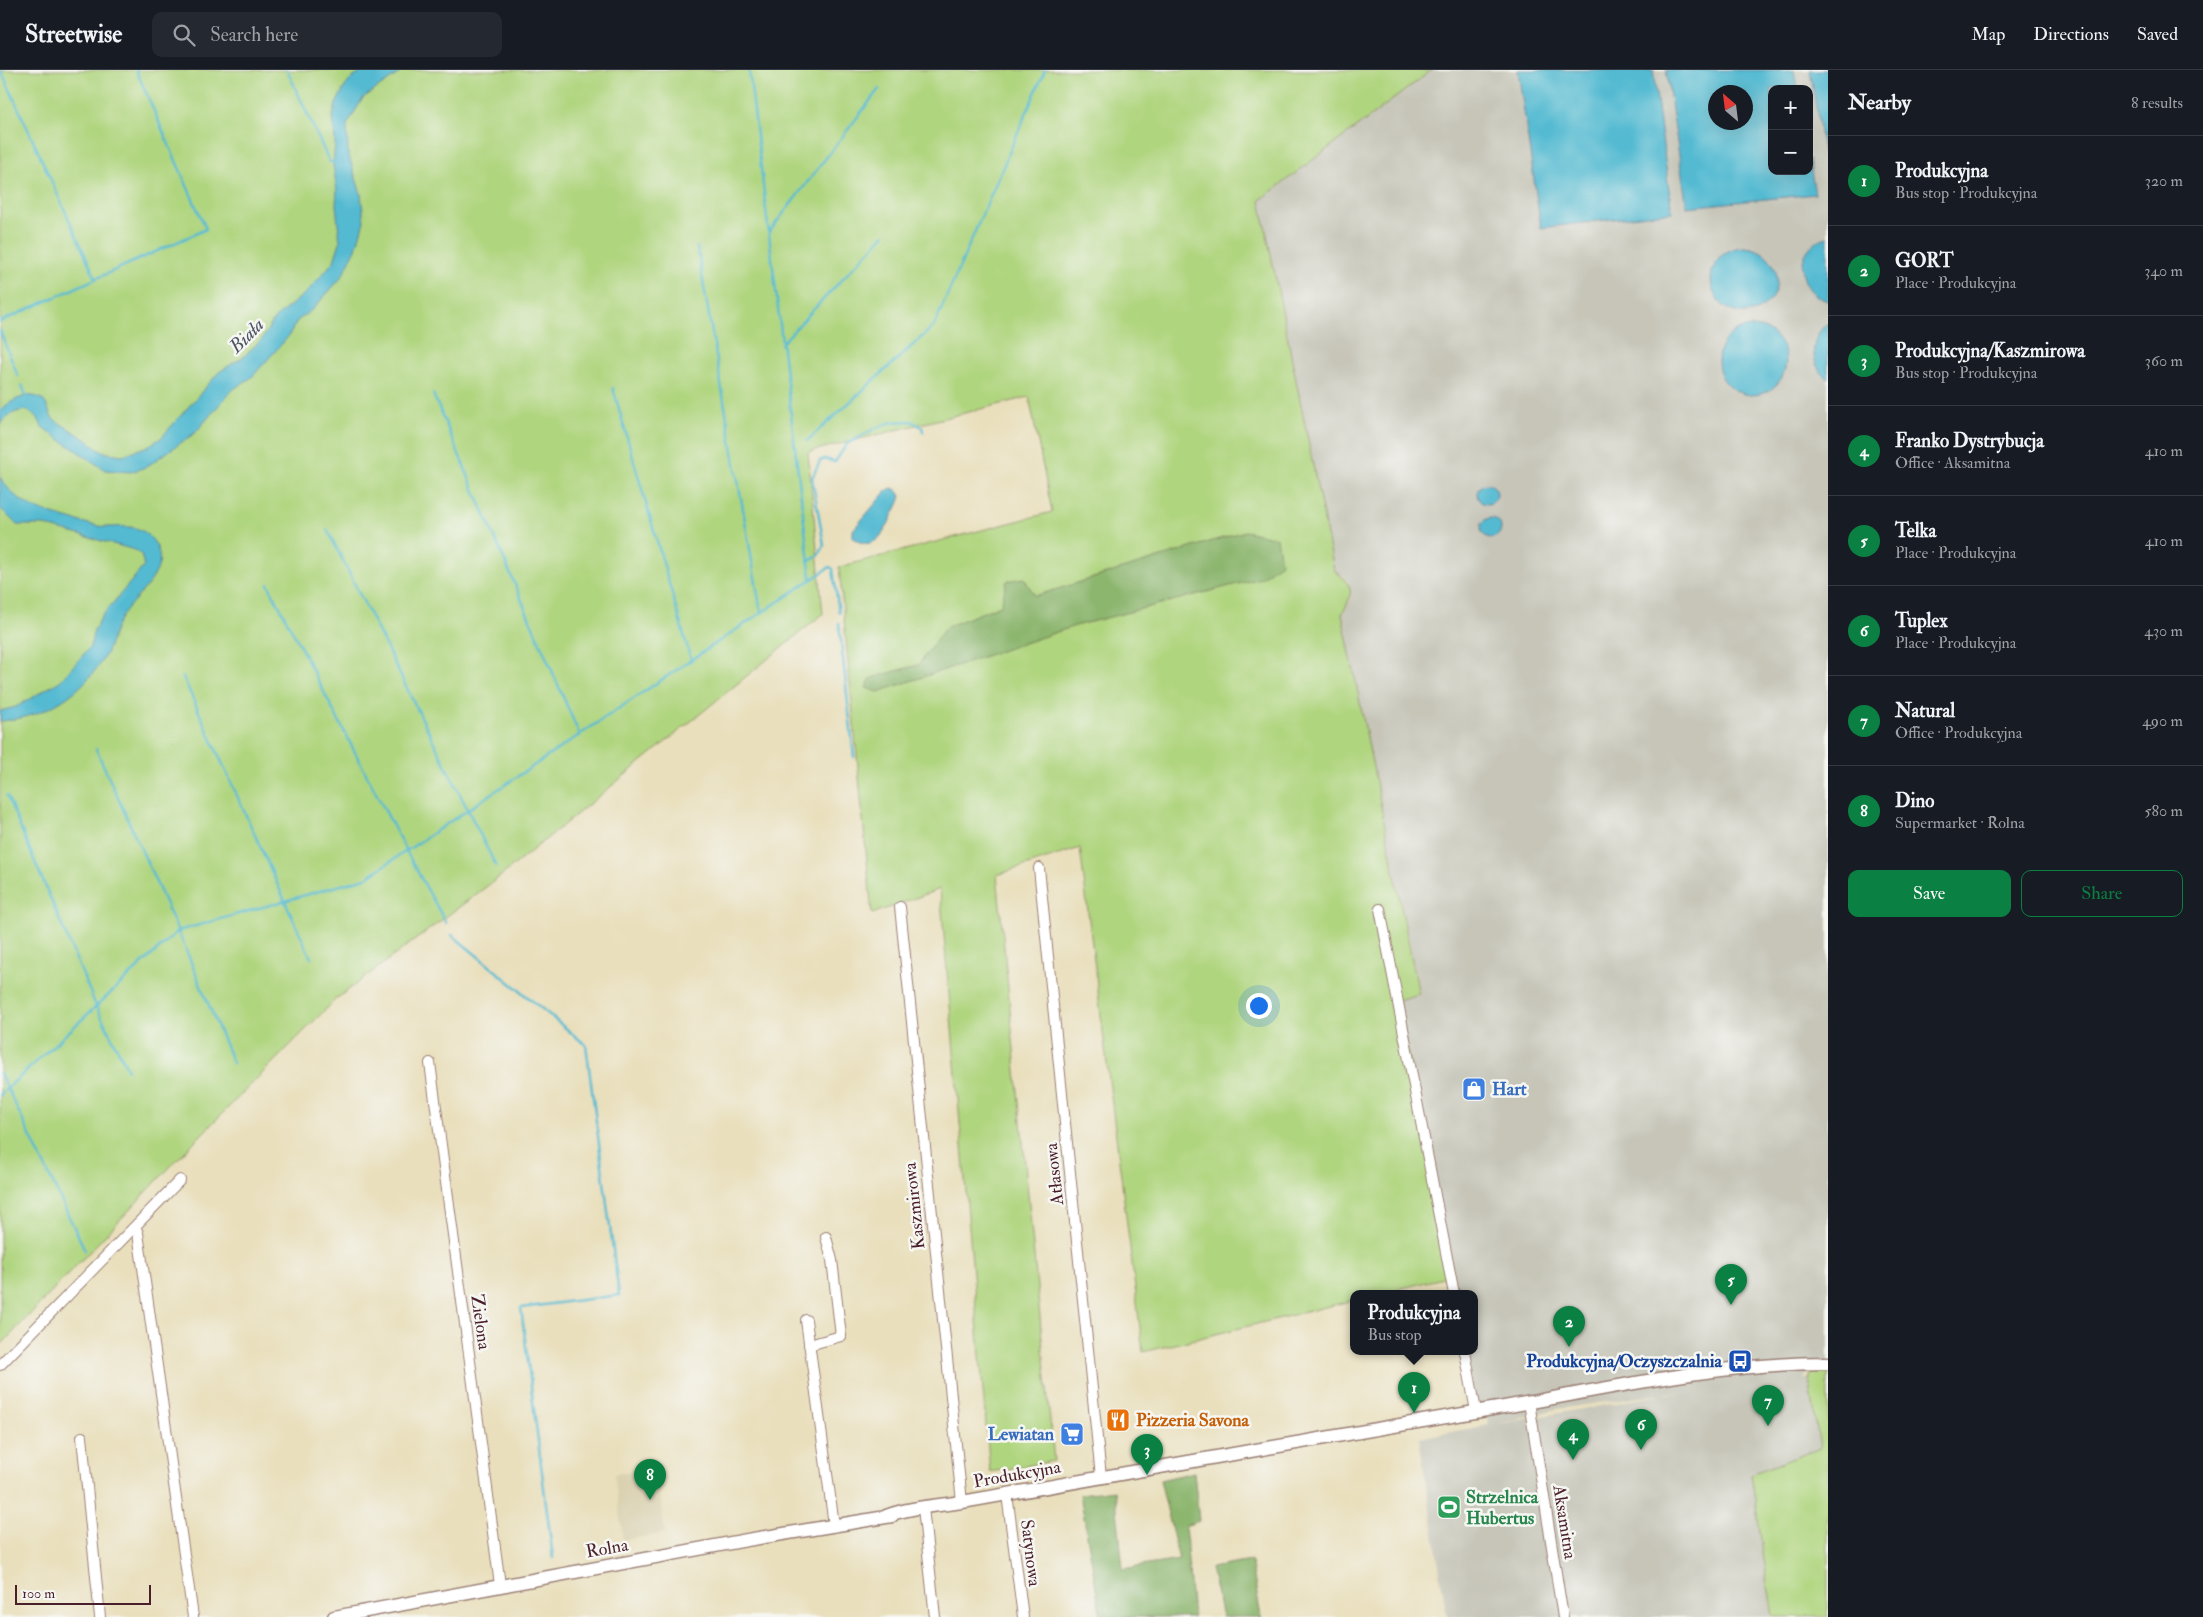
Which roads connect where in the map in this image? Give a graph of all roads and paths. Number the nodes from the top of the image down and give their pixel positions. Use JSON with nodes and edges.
{"nodes":[{"id":1,"x":1039,"y":868,"type":"dead end"},
{"id":2,"x":900,"y":908,"type":"dead end"},
{"id":3,"x":1380,"y":909,"type":"dead end"},
{"id":4,"x":430,"y":1063,"type":"dead end"},
{"id":5,"x":180,"y":1180,"type":"dead end"},
{"id":6,"x":135,"y":1226,"type":"junction"},
{"id":7,"x":826,"y":1236,"type":"dead end"},
{"id":8,"x":1453,"y":1290,"type":"edge"},
{"id":9,"x":806,"y":1320,"type":"dead end"},
{"id":10,"x":809,"y":1345,"type":"junction"},
{"id":11,"x":1466,"y":1355,"type":"edge"},
{"id":12,"x":1828,"y":1363,"type":"edge"},
{"id":13,"x":0,"y":1365,"type":"edge"},
{"id":14,"x":1529,"y":1402,"type":"junction"},
{"id":15,"x":1476,"y":1412,"type":"junction"},
{"id":16,"x":82,"y":1437,"type":"dead end"},
{"id":17,"x":1101,"y":1477,"type":"junction"},
{"id":18,"x":1007,"y":1494,"type":"junction"},
{"id":19,"x":962,"y":1502,"type":"junction"},
{"id":20,"x":923,"y":1508,"type":"junction"},
{"id":21,"x":834,"y":1525,"type":"junction"},
{"id":22,"x":500,"y":1585,"type":"junction"},
{"id":23,"x":100,"y":1617,"type":"edge"},
{"id":24,"x":193,"y":1617,"type":"edge"},
{"id":25,"x":334,"y":1617,"type":"edge"},
{"id":26,"x":935,"y":1617,"type":"edge"},
{"id":27,"x":1023,"y":1617,"type":"edge"},
{"id":28,"x":1563,"y":1617,"type":"edge"}],
"edges":[{"from":1,"to":17,"type":"street","name":"Atłasowa"},
{"from":2,"to":19,"type":"street","name":"Kaszmirowa"},
{"from":3,"to":8,"type":"street"},
{"from":4,"to":22,"type":"street","name":"Zielona"},
{"from":5,"to":6,"type":"street"},
{"from":6,"to":13,"type":"street"},
{"from":6,"to":24,"type":"street"},
{"from":7,"to":10,"type":"street"},
{"from":9,"to":10,"type":"street"},
{"from":10,"to":21,"type":"street"},
{"from":11,"to":15,"type":"street"},
{"from":12,"to":14,"type":"street","name":"Produkcyjna"},
{"from":14,"to":15,"type":"street","name":"Produkcyjna"},
{"from":14,"to":28,"type":"street","name":"Aksamitna"},
{"from":15,"to":17,"type":"street","name":"Produkcyjna"},
{"from":16,"to":23,"type":"street"},
{"from":17,"to":18,"type":"street","name":"Produkcyjna"},
{"from":18,"to":19,"type":"street","name":"Produkcyjna"},
{"from":18,"to":27,"type":"street","name":"Satynowa"},
{"from":19,"to":20,"type":"street","name":"Produkcyjna"},
{"from":20,"to":21,"type":"street","name":"Rolna"},
{"from":20,"to":26,"type":"street"},
{"from":21,"to":22,"type":"street","name":"Rolna"},
{"from":22,"to":25,"type":"street","name":"Rolna"}]}
